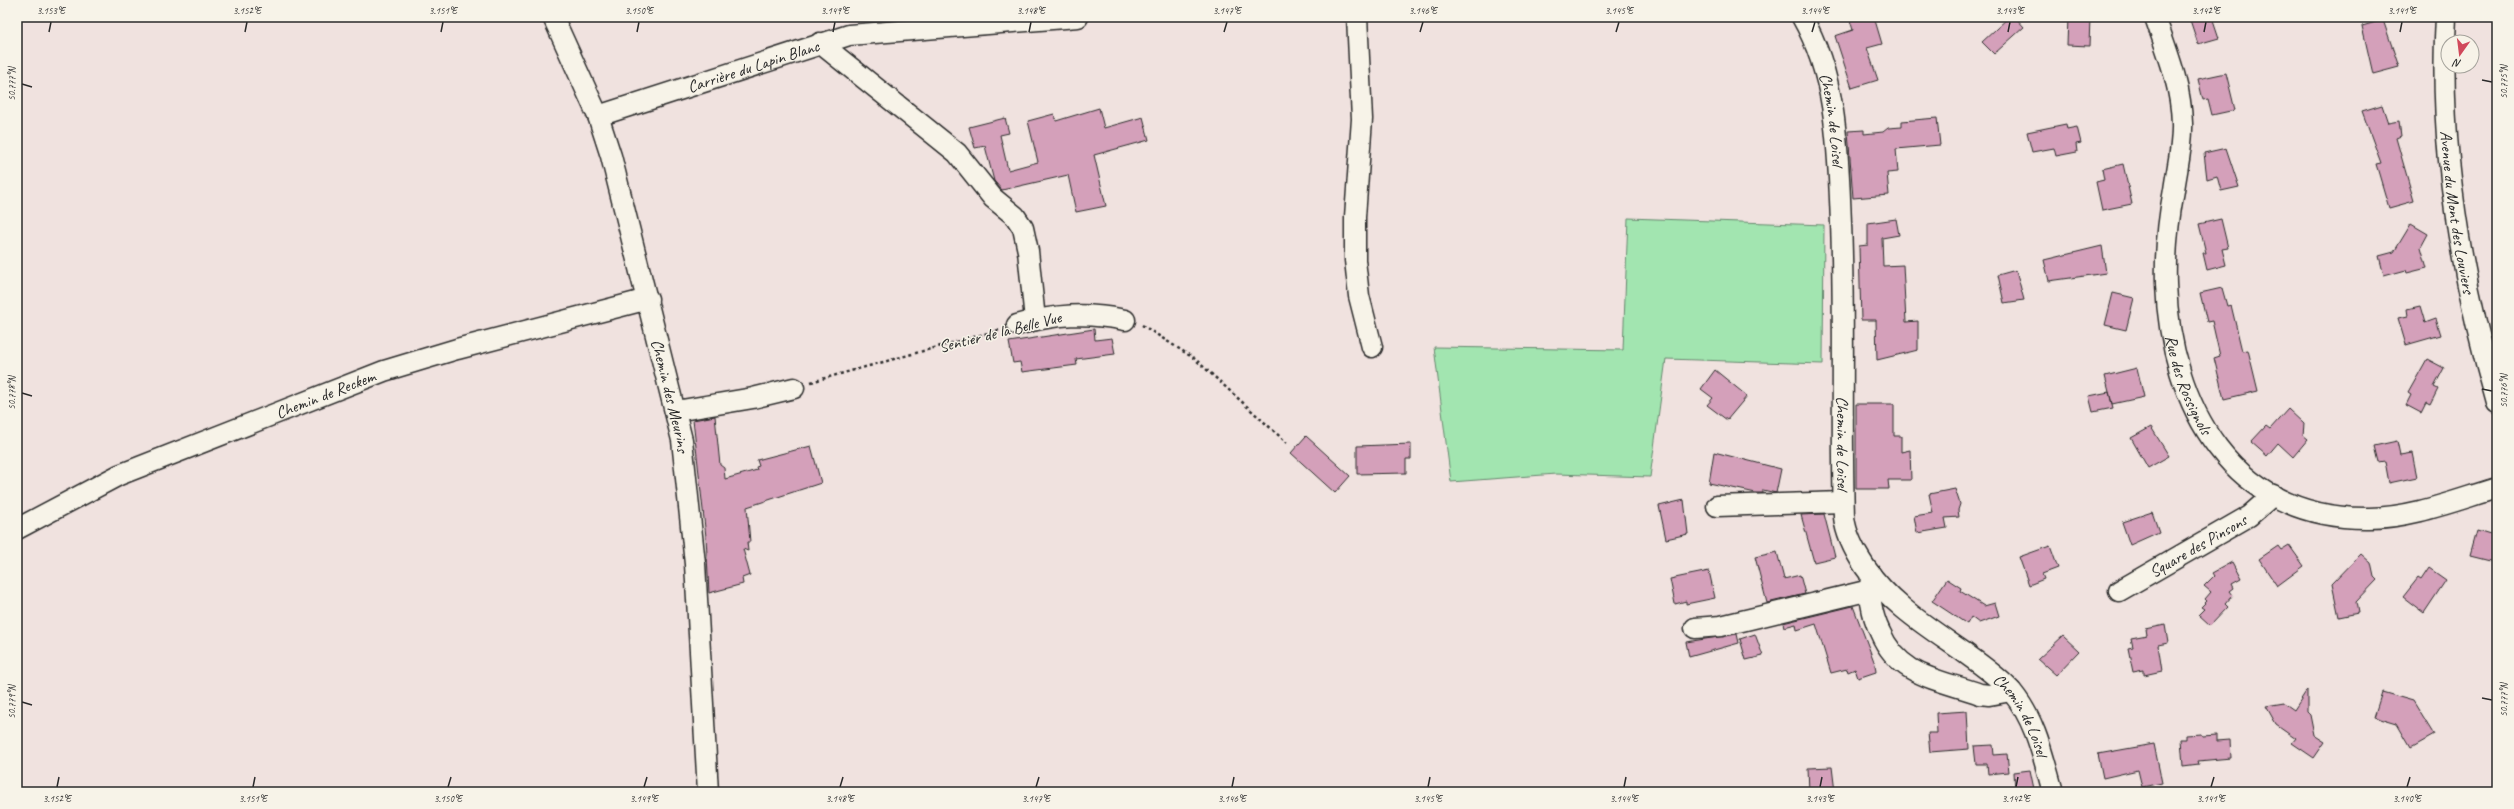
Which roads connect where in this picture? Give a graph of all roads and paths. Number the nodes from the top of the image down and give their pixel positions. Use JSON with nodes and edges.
{"nodes":[{"id":1,"x":553,"y":17,"type":"edge"},
{"id":2,"x":1078,"y":17,"type":"edge"},
{"id":3,"x":1357,"y":17,"type":"edge"},
{"id":4,"x":1802,"y":17,"type":"edge"},
{"id":5,"x":2155,"y":17,"type":"edge"},
{"id":6,"x":2446,"y":17,"type":"edge"},
{"id":7,"x":820,"y":43,"type":"junction"},
{"id":8,"x":598,"y":116,"type":"junction"},
{"id":9,"x":648,"y":299,"type":"junction"},
{"id":10,"x":1125,"y":320,"type":"joint"},
{"id":11,"x":1026,"y":322,"type":"junction"},
{"id":12,"x":1372,"y":347,"type":"dead end"},
{"id":13,"x":794,"y":388,"type":"joint"},
{"id":14,"x":2497,"y":403,"type":"edge"},
{"id":15,"x":676,"y":411,"type":"junction"},
{"id":16,"x":1287,"y":443,"type":"dead end"},
{"id":17,"x":2497,"y":488,"type":"edge"},
{"id":18,"x":2273,"y":495,"type":"junction"},
{"id":19,"x":1843,"y":502,"type":"junction"},
{"id":20,"x":1717,"y":506,"type":"dead end"},
{"id":21,"x":17,"y":529,"type":"edge"},
{"id":22,"x":1870,"y":583,"type":"junction"},
{"id":23,"x":2119,"y":591,"type":"dead end"},
{"id":24,"x":1695,"y":628,"type":"dead end"},
{"id":25,"x":2011,"y":691,"type":"junction"},
{"id":26,"x":708,"y":792,"type":"edge"},
{"id":27,"x":2053,"y":792,"type":"edge"}],
"edges":[{"from":1,"to":8,"type":"street","name":"Chemin des Meurins"},
{"from":2,"to":7,"type":"street","name":"Carrière du Lapin Blanc"},
{"from":3,"to":12,"type":"street"},
{"from":4,"to":19,"type":"street","name":"Chemin de Loisel"},
{"from":5,"to":18,"type":"street","name":"Rue des Rossignols"},
{"from":6,"to":14,"type":"street","name":"Avenue du Mont des Louviers"},
{"from":7,"to":8,"type":"street","name":"Carrière du Lapin Blanc"},
{"from":7,"to":11,"type":"street"},
{"from":8,"to":9,"type":"street","name":"Chemin des Meurins"},
{"from":9,"to":15,"type":"street","name":"Chemin des Meurins"},
{"from":9,"to":21,"type":"street","name":"Chemin de Reckem"},
{"from":10,"to":11,"type":"street","name":"Sentier de la Belle Vue"},
{"from":10,"to":16,"type":"path"},
{"from":11,"to":13,"type":"path","name":"Sentier de la Belle Vue"},
{"from":13,"to":15,"type":"street"},
{"from":15,"to":26,"type":"street","name":"Chemin des Meurins"},
{"from":17,"to":18,"type":"street","name":"Rue des Rossignols"},
{"from":18,"to":23,"type":"street","name":"Square des Pinsons"},
{"from":19,"to":20,"type":"street"},
{"from":19,"to":22,"type":"street","name":"Chemin de Loisel"},
{"from":22,"to":24,"type":"street"},
{"from":22,"to":25,"type":"street","name":"Chemin de Loisel"},
{"from":22,"to":25,"type":"street"},
{"from":25,"to":27,"type":"street","name":"Chemin de Loisel"}]}
